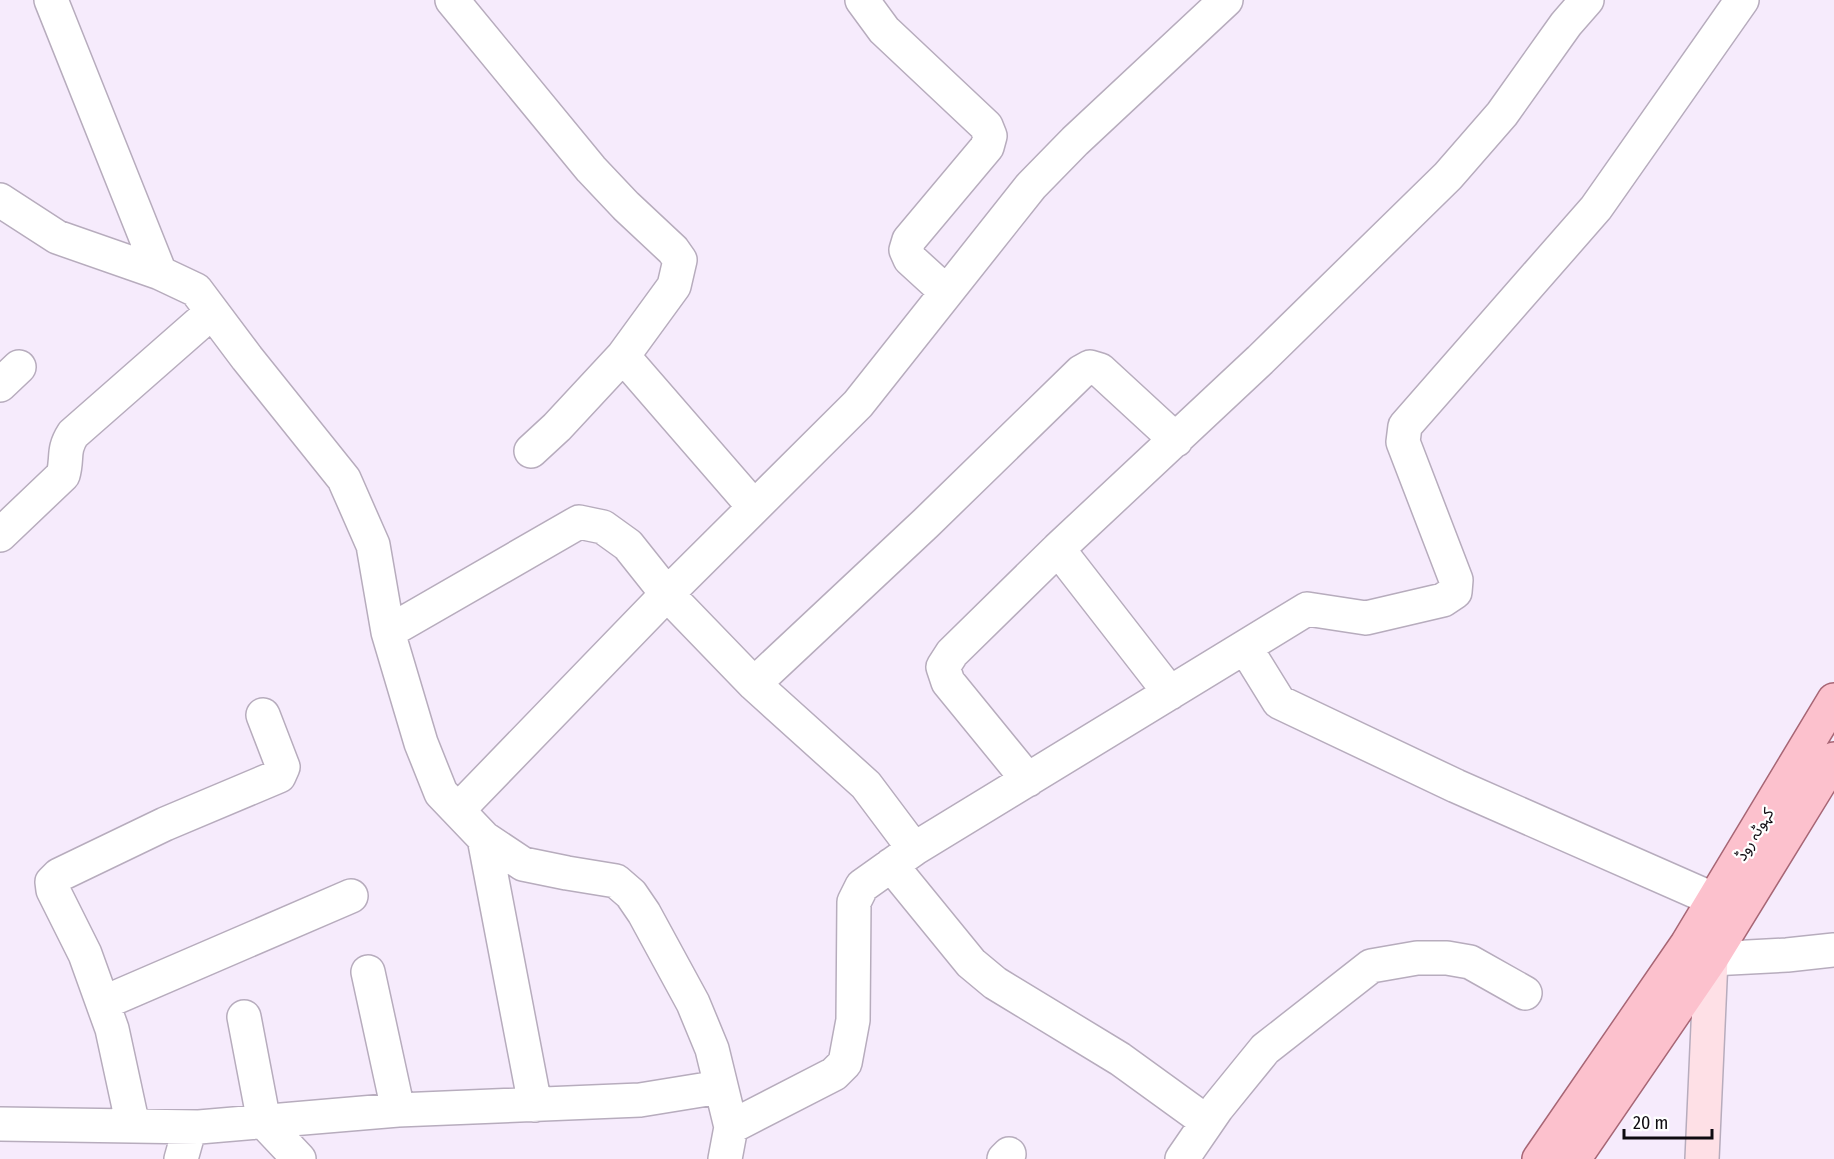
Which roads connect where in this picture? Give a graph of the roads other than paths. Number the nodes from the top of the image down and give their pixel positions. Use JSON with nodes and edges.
{"nodes":[{"id":1,"x":51,"y":0,"type":"edge"},
{"id":2,"x":452,"y":0,"type":"edge"},
{"id":3,"x":862,"y":0,"type":"edge"},
{"id":4,"x":1226,"y":0,"type":"edge"},
{"id":5,"x":1587,"y":0,"type":"edge"},
{"id":6,"x":1742,"y":0,"type":"edge"},
{"id":7,"x":0,"y":200,"type":"edge"},
{"id":8,"x":160,"y":273,"type":"junction"},
{"id":9,"x":945,"y":291,"type":"junction"},
{"id":10,"x":212,"y":312,"type":"junction"},
{"id":11,"x":623,"y":356,"type":"junction"},
{"id":12,"x":1176,"y":440,"type":"junction"},
{"id":13,"x":531,"y":451,"type":"dead end"},
{"id":14,"x":754,"y":507,"type":"junction"},
{"id":15,"x":0,"y":534,"type":"edge"},
{"id":16,"x":1058,"y":549,"type":"junction"},
{"id":17,"x":667,"y":594,"type":"junction"},
{"id":18,"x":388,"y":632,"type":"junction"},
{"id":19,"x":1245,"y":646,"type":"junction"},
{"id":20,"x":754,"y":684,"type":"junction"},
{"id":21,"x":1170,"y":693,"type":"junction"},
{"id":22,"x":1834,"y":700,"type":"edge"},
{"id":23,"x":263,"y":715,"type":"dead end"},
{"id":24,"x":1834,"y":759,"type":"edge"},
{"id":25,"x":1028,"y":780,"type":"junction"},
{"id":26,"x":458,"y":810,"type":"junction"},
{"id":27,"x":484,"y":838,"type":"junction"},
{"id":28,"x":903,"y":857,"type":"junction"},
{"id":29,"x":351,"y":897,"type":"dead end"},
{"id":30,"x":1715,"y":900,"type":"junction"},
{"id":31,"x":1834,"y":950,"type":"edge"},
{"id":32,"x":1699,"y":951,"type":"junction"},
{"id":33,"x":368,"y":972,"type":"dead end"},
{"id":34,"x":1525,"y":993,"type":"dead end"},
{"id":35,"x":102,"y":1003,"type":"junction"},
{"id":36,"x":244,"y":1017,"type":"dead end"},
{"id":37,"x":720,"y":1087,"type":"junction"},
{"id":38,"x":535,"y":1105,"type":"junction"},
{"id":39,"x":398,"y":1110,"type":"junction"},
{"id":40,"x":264,"y":1122,"type":"junction"},
{"id":41,"x":1207,"y":1122,"type":"junction"},
{"id":42,"x":0,"y":1124,"type":"edge"},
{"id":43,"x":133,"y":1126,"type":"junction"},
{"id":44,"x":190,"y":1127,"type":"junction"},
{"id":45,"x":730,"y":1127,"type":"junction"},
{"id":46,"x":181,"y":1159,"type":"edge"},
{"id":47,"x":299,"y":1159,"type":"edge"},
{"id":48,"x":725,"y":1159,"type":"edge"},
{"id":49,"x":1182,"y":1159,"type":"edge"},
{"id":50,"x":1539,"y":1159,"type":"edge"},
{"id":51,"x":1574,"y":1159,"type":"edge"},
{"id":52,"x":1702,"y":1159,"type":"edge"}],
"edges":[{"from":1,"to":8,"type":"street"},
{"from":2,"to":11,"type":"street"},
{"from":3,"to":9,"type":"street"},
{"from":4,"to":9,"type":"street"},
{"from":5,"to":12,"type":"street"},
{"from":6,"to":19,"type":"street"},
{"from":7,"to":8,"type":"street"},
{"from":8,"to":10,"type":"street"},
{"from":9,"to":14,"type":"street"},
{"from":10,"to":15,"type":"street"},
{"from":10,"to":18,"type":"street"},
{"from":11,"to":13,"type":"street"},
{"from":11,"to":14,"type":"street"},
{"from":12,"to":16,"type":"street"},
{"from":12,"to":20,"type":"street"},
{"from":14,"to":17,"type":"street"},
{"from":16,"to":21,"type":"street"},
{"from":16,"to":25,"type":"street"},
{"from":17,"to":18,"type":"street"},
{"from":17,"to":20,"type":"street"},
{"from":17,"to":26,"type":"street"},
{"from":18,"to":26,"type":"street"},
{"from":19,"to":21,"type":"street"},
{"from":19,"to":30,"type":"street"},
{"from":20,"to":28,"type":"street"},
{"from":21,"to":25,"type":"street"},
{"from":22,"to":30,"type":"main road","name":"کہوٹہ روڈ"},
{"from":23,"to":35,"type":"street"},
{"from":24,"to":32,"type":"main road","name":"کہوٹہ روڈ"},
{"from":25,"to":28,"type":"street"},
{"from":26,"to":27,"type":"street"},
{"from":27,"to":37,"type":"street"},
{"from":27,"to":38,"type":"street"},
{"from":28,"to":41,"type":"street"},
{"from":28,"to":45,"type":"street"},
{"from":29,"to":35,"type":"street"},
{"from":30,"to":32,"type":"main road","name":"کہوٹہ روڈ"},
{"from":31,"to":32,"type":"street"},
{"from":32,"to":50,"type":"main road"},
{"from":32,"to":51,"type":"main road"},
{"from":32,"to":52,"type":"main road","name":"کہوٹہ روڈ"},
{"from":33,"to":39,"type":"street"},
{"from":34,"to":41,"type":"street"},
{"from":35,"to":43,"type":"street"},
{"from":36,"to":40,"type":"street"},
{"from":37,"to":38,"type":"street"},
{"from":37,"to":45,"type":"street"},
{"from":38,"to":39,"type":"street"},
{"from":39,"to":40,"type":"street"},
{"from":40,"to":44,"type":"street"},
{"from":40,"to":47,"type":"street"},
{"from":41,"to":49,"type":"street"},
{"from":42,"to":43,"type":"street"},
{"from":43,"to":44,"type":"street"},
{"from":44,"to":46,"type":"street"},
{"from":45,"to":48,"type":"street"}]}
